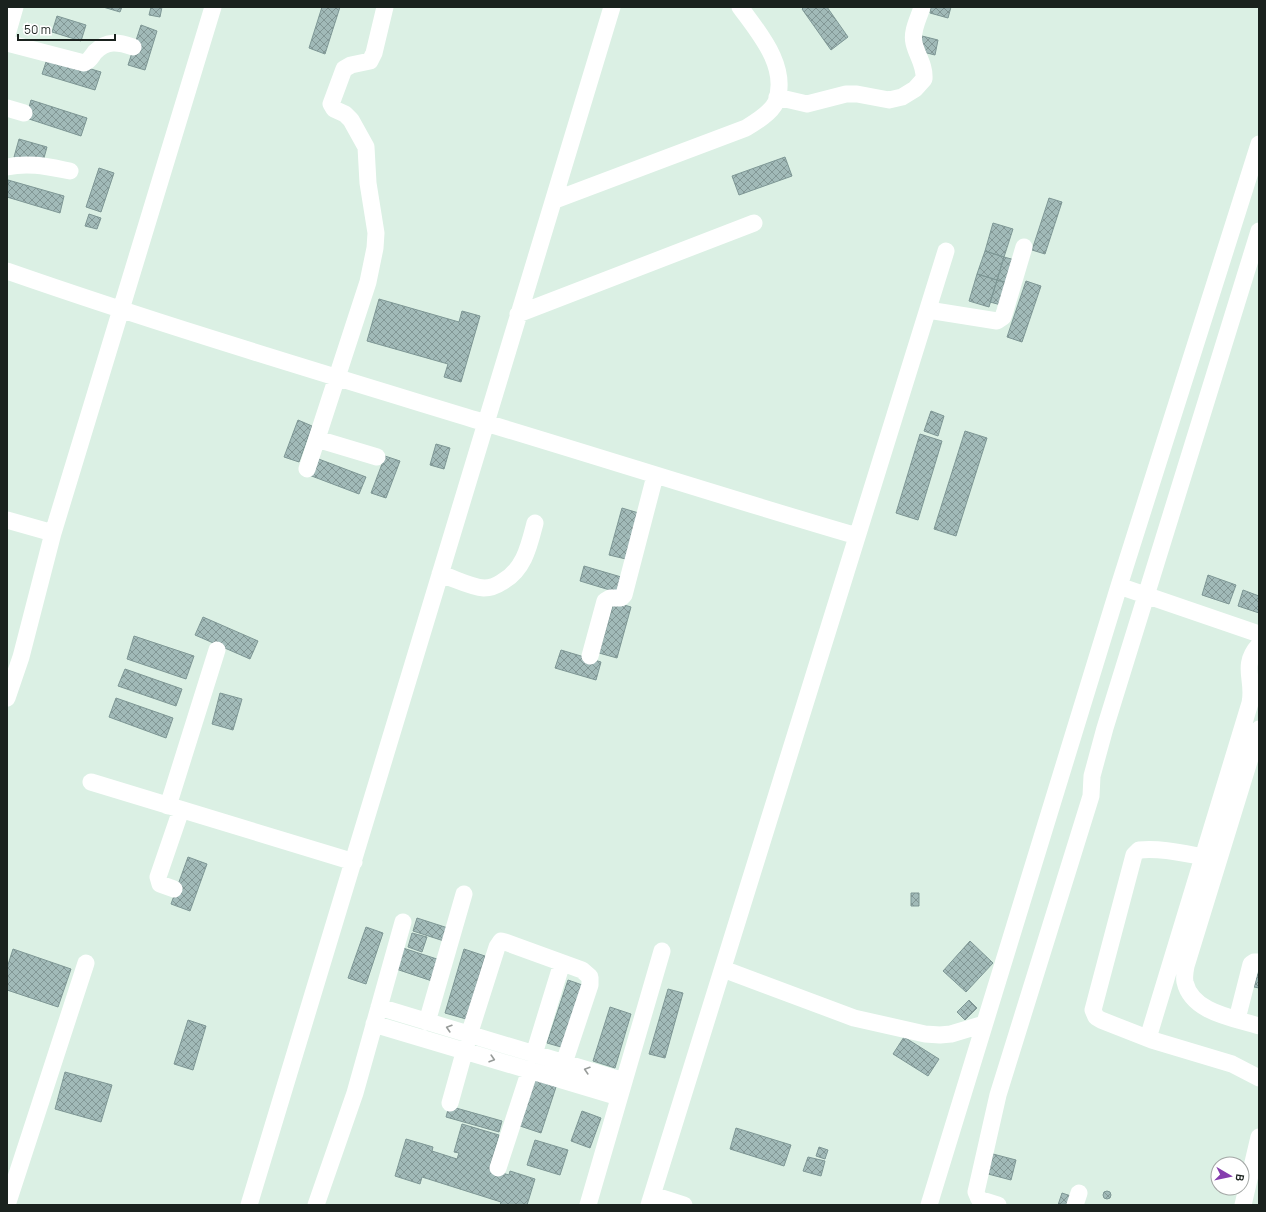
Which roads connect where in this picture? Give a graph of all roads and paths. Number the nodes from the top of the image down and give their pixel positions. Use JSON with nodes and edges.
{"nodes":[{"id":1,"x":15,"y":7,"type":"edge"},
{"id":2,"x":213,"y":7,"type":"edge"},
{"id":3,"x":385,"y":7,"type":"edge"},
{"id":4,"x":612,"y":7,"type":"edge"},
{"id":5,"x":740,"y":7,"type":"edge"},
{"id":6,"x":922,"y":7,"type":"edge"},
{"id":7,"x":7,"y":35,"type":"edge"},
{"id":8,"x":7,"y":43,"type":"edge"},
{"id":9,"x":133,"y":47,"type":"dead end"},
{"id":10,"x":777,"y":97,"type":"junction"},
{"id":11,"x":7,"y":108,"type":"edge"},
{"id":12,"x":24,"y":113,"type":"dead end"},
{"id":13,"x":1259,"y":144,"type":"edge"},
{"id":14,"x":7,"y":167,"type":"edge"},
{"id":15,"x":70,"y":172,"type":"dead end"},
{"id":16,"x":555,"y":200,"type":"junction"},
{"id":17,"x":754,"y":224,"type":"dead end"},
{"id":18,"x":1259,"y":231,"type":"edge"},
{"id":19,"x":1024,"y":247,"type":"dead end"},
{"id":20,"x":946,"y":251,"type":"dead end"},
{"id":21,"x":7,"y":272,"type":"edge"},
{"id":22,"x":928,"y":310,"type":"junction"},
{"id":23,"x":121,"y":311,"type":"junction"},
{"id":24,"x":518,"y":314,"type":"junction"},
{"id":25,"x":337,"y":377,"type":"junction"},
{"id":26,"x":486,"y":422,"type":"junction"},
{"id":27,"x":317,"y":439,"type":"junction"},
{"id":28,"x":377,"y":456,"type":"dead end"},
{"id":29,"x":307,"y":470,"type":"dead end"},
{"id":30,"x":655,"y":476,"type":"junction"},
{"id":31,"x":7,"y":520,"type":"edge"},
{"id":32,"x":535,"y":523,"type":"dead end"},
{"id":33,"x":52,"y":534,"type":"junction"},
{"id":34,"x":857,"y":536,"type":"junction"},
{"id":35,"x":440,"y":574,"type":"junction"},
{"id":36,"x":1119,"y":586,"type":"junction"},
{"id":37,"x":1147,"y":596,"type":"junction"},
{"id":38,"x":1259,"y":634,"type":"edge"},
{"id":39,"x":1259,"y":645,"type":"edge"},
{"id":40,"x":217,"y":650,"type":"dead end"},
{"id":41,"x":590,"y":656,"type":"dead end"},
{"id":42,"x":7,"y":698,"type":"edge"},
{"id":43,"x":1259,"y":729,"type":"edge"},
{"id":44,"x":91,"y":782,"type":"dead end"},
{"id":45,"x":174,"y":808,"type":"junction"},
{"id":46,"x":1204,"y":857,"type":"junction"},
{"id":47,"x":354,"y":862,"type":"junction"},
{"id":48,"x":174,"y":889,"type":"dead end"},
{"id":49,"x":464,"y":894,"type":"dead end"},
{"id":50,"x":403,"y":922,"type":"dead end"},
{"id":51,"x":662,"y":951,"type":"dead end"},
{"id":52,"x":1259,"y":962,"type":"edge"},
{"id":53,"x":86,"y":963,"type":"dead end"},
{"id":54,"x":562,"y":963,"type":"junction"},
{"id":55,"x":723,"y":969,"type":"junction"},
{"id":56,"x":379,"y":1007,"type":"junction"},
{"id":57,"x":1237,"y":1019,"type":"junction"},
{"id":58,"x":427,"y":1022,"type":"junction"},
{"id":59,"x":374,"y":1024,"type":"junction"},
{"id":60,"x":984,"y":1024,"type":"junction"},
{"id":61,"x":1259,"y":1026,"type":"edge"},
{"id":62,"x":470,"y":1034,"type":"junction"},
{"id":63,"x":1148,"y":1038,"type":"junction"},
{"id":64,"x":465,"y":1051,"type":"junction"},
{"id":65,"x":534,"y":1054,"type":"junction"},
{"id":66,"x":564,"y":1063,"type":"junction"},
{"id":67,"x":530,"y":1070,"type":"junction"},
{"id":68,"x":1259,"y":1078,"type":"edge"},
{"id":69,"x":624,"y":1081,"type":"junction"},
{"id":70,"x":619,"y":1097,"type":"junction"},
{"id":71,"x":450,"y":1103,"type":"dead end"},
{"id":72,"x":1259,"y":1137,"type":"edge"},
{"id":73,"x":498,"y":1168,"type":"dead end"},
{"id":74,"x":651,"y":1200,"type":"edge"},
{"id":75,"x":320,"y":1204,"type":"edge"},
{"id":76,"x":7,"y":1205,"type":"edge"},
{"id":77,"x":249,"y":1205,"type":"edge"},
{"id":78,"x":588,"y":1205,"type":"edge"},
{"id":79,"x":684,"y":1205,"type":"edge"},
{"id":80,"x":929,"y":1205,"type":"edge"},
{"id":81,"x":998,"y":1205,"type":"edge"},
{"id":82,"x":1244,"y":1205,"type":"edge"}],
"edges":[{"from":1,"to":7,"type":"street"},
{"from":2,"to":23,"type":"street"},
{"from":3,"to":25,"type":"street"},
{"from":4,"to":16,"type":"street"},
{"from":5,"to":10,"type":"street"},
{"from":6,"to":10,"type":"street"},
{"from":8,"to":9,"type":"street"},
{"from":10,"to":16,"type":"street"},
{"from":11,"to":12,"type":"street"},
{"from":13,"to":36,"type":"street"},
{"from":14,"to":15,"type":"street"},
{"from":16,"to":24,"type":"street"},
{"from":17,"to":24,"type":"street"},
{"from":18,"to":37,"type":"street"},
{"from":19,"to":22,"type":"street"},
{"from":20,"to":22,"type":"street"},
{"from":21,"to":23,"type":"street"},
{"from":22,"to":34,"type":"street"},
{"from":23,"to":25,"type":"street"},
{"from":23,"to":33,"type":"street"},
{"from":24,"to":26,"type":"street"},
{"from":25,"to":26,"type":"street"},
{"from":25,"to":27,"type":"street"},
{"from":26,"to":30,"type":"street"},
{"from":26,"to":35,"type":"street"},
{"from":27,"to":28,"type":"street"},
{"from":27,"to":29,"type":"street"},
{"from":30,"to":34,"type":"street"},
{"from":30,"to":41,"type":"street"},
{"from":31,"to":33,"type":"street"},
{"from":32,"to":35,"type":"street"},
{"from":33,"to":42,"type":"street"},
{"from":34,"to":55,"type":"street"},
{"from":35,"to":47,"type":"street"},
{"from":36,"to":37,"type":"street"},
{"from":36,"to":60,"type":"street"},
{"from":37,"to":38,"type":"street"},
{"from":37,"to":81,"type":"street"},
{"from":39,"to":46,"type":"street"},
{"from":40,"to":45,"type":"street"},
{"from":43,"to":57,"type":"street"},
{"from":44,"to":45,"type":"street"},
{"from":45,"to":47,"type":"street"},
{"from":45,"to":48,"type":"street"},
{"from":46,"to":63,"type":"street"},
{"from":46,"to":63,"type":"street"},
{"from":47,"to":77,"type":"street"},
{"from":49,"to":58,"type":"street"},
{"from":50,"to":56,"type":"street"},
{"from":51,"to":69,"type":"street"},
{"from":52,"to":57,"type":"street"},
{"from":53,"to":76,"type":"street"},
{"from":54,"to":62,"type":"street"},
{"from":54,"to":65,"type":"street"},
{"from":54,"to":66,"type":"street"},
{"from":55,"to":60,"type":"street"},
{"from":55,"to":74,"type":"street"},
{"from":56,"to":58,"type":"street"},
{"from":56,"to":59,"type":"street"},
{"from":57,"to":61,"type":"street"},
{"from":62,"to":58,"type":"street","one_way":true},
{"from":59,"to":64,"type":"street"},
{"from":59,"to":75,"type":"street"},
{"from":60,"to":80,"type":"street"},
{"from":62,"to":64,"type":"street"},
{"from":62,"to":65,"type":"street"},
{"from":63,"to":68,"type":"street"},
{"from":64,"to":67,"type":"street","one_way":true},
{"from":64,"to":71,"type":"street"},
{"from":65,"to":66,"type":"street"},
{"from":69,"to":66,"type":"street","one_way":true},
{"from":67,"to":70,"type":"street"},
{"from":67,"to":73,"type":"street"},
{"from":69,"to":70,"type":"street"},
{"from":70,"to":78,"type":"street"},
{"from":72,"to":82,"type":"street"},
{"from":74,"to":79,"type":"street"}]}
